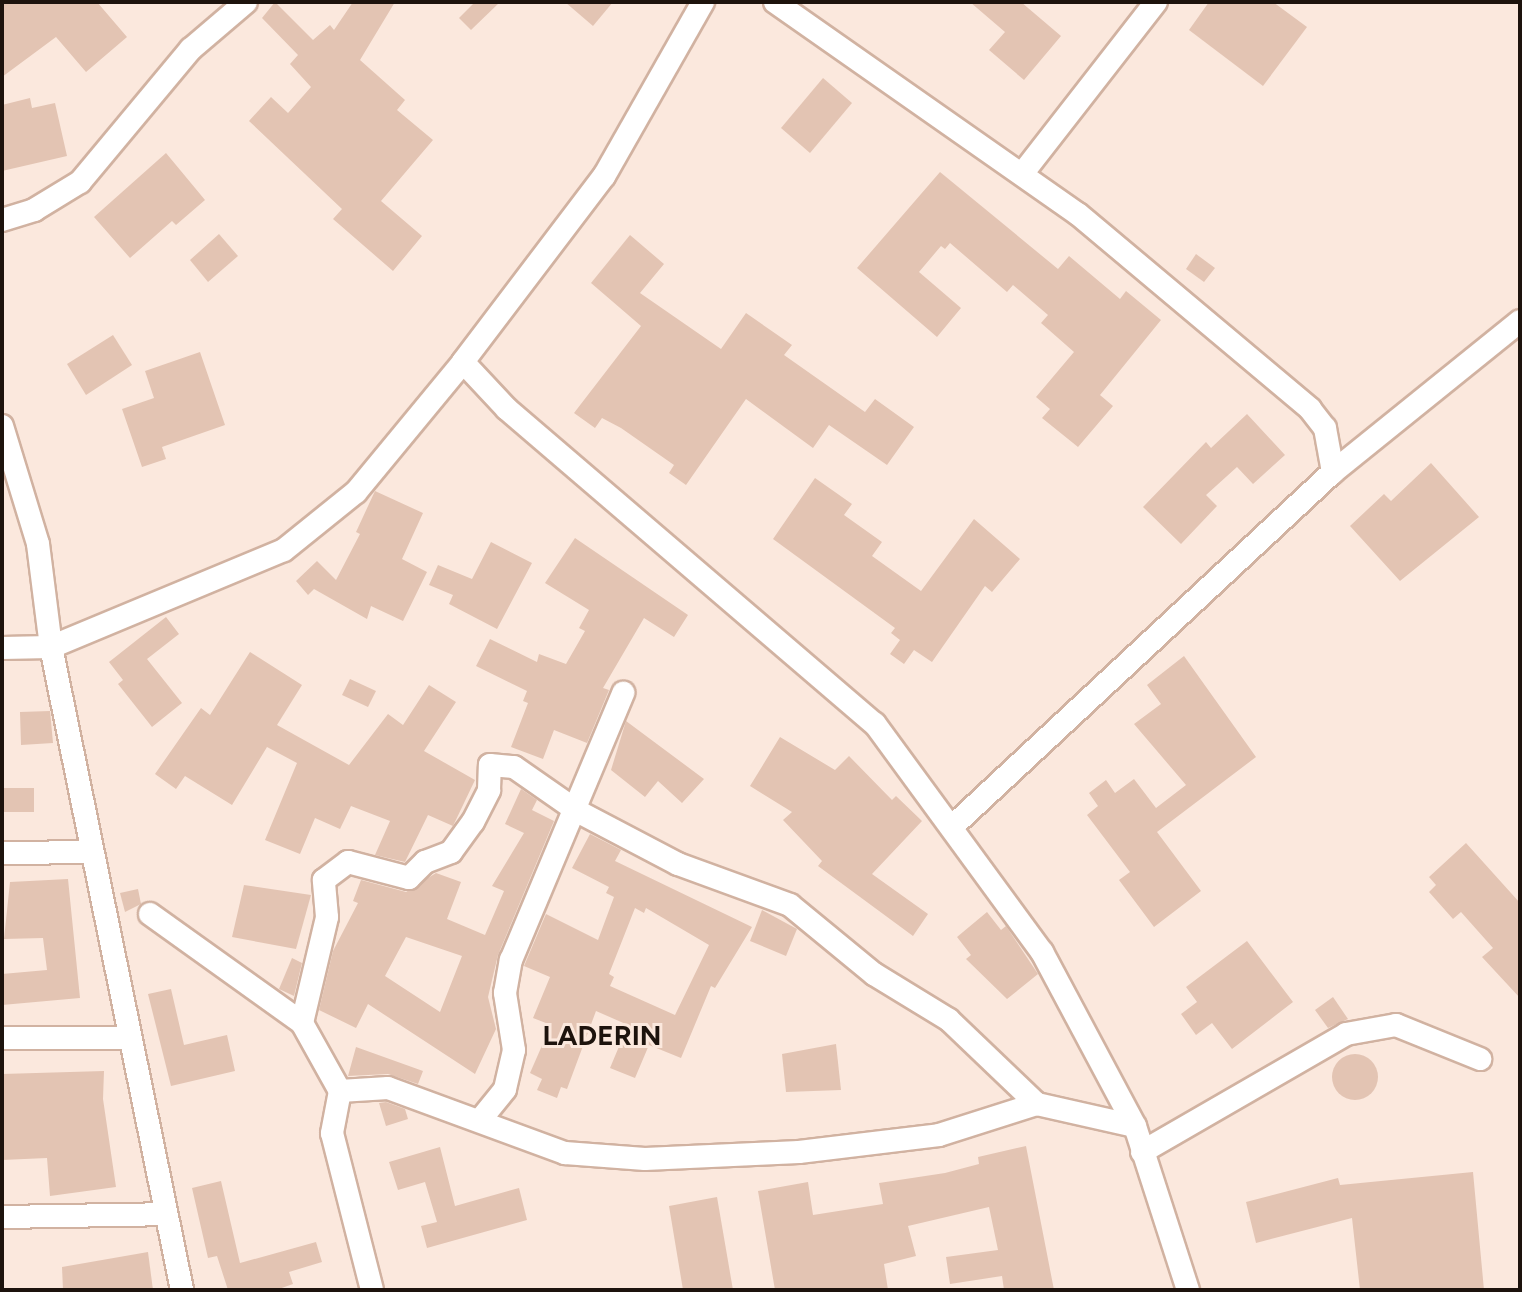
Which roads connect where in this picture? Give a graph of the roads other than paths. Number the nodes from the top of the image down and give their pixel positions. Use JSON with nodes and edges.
{"nodes":[{"id":1,"x":246,"y":2,"type":"edge"},
{"id":2,"x":703,"y":2,"type":"edge"},
{"id":3,"x":775,"y":2,"type":"edge"},
{"id":4,"x":1156,"y":2,"type":"edge"},
{"id":5,"x":1022,"y":174,"type":"junction"},
{"id":6,"x":2,"y":220,"type":"edge"},
{"id":7,"x":1520,"y":321,"type":"edge"},
{"id":8,"x":463,"y":362,"type":"junction"},
{"id":9,"x":2,"y":426,"type":"edge"},
{"id":10,"x":1333,"y":472,"type":"junction"},
{"id":11,"x":9,"y":474,"type":"edge"},
{"id":12,"x":51,"y":647,"type":"junction"},
{"id":13,"x":2,"y":648,"type":"edge"},
{"id":14,"x":623,"y":693,"type":"dead end"},
{"id":15,"x":577,"y":811,"type":"junction"},
{"id":16,"x":954,"y":825,"type":"junction"},
{"id":17,"x":92,"y":852,"type":"junction"},
{"id":18,"x":2,"y":853,"type":"edge"},
{"id":19,"x":150,"y":914,"type":"dead end"},
{"id":20,"x":302,"y":1023,"type":"junction"},
{"id":21,"x":2,"y":1038,"type":"edge"},
{"id":22,"x":130,"y":1038,"type":"junction"},
{"id":23,"x":1480,"y":1059,"type":"dead end"},
{"id":24,"x":340,"y":1091,"type":"junction"},
{"id":25,"x":1037,"y":1104,"type":"junction"},
{"id":26,"x":481,"y":1119,"type":"junction"},
{"id":27,"x":1135,"y":1126,"type":"junction"},
{"id":28,"x":1142,"y":1152,"type":"junction"},
{"id":29,"x":166,"y":1214,"type":"junction"},
{"id":30,"x":2,"y":1217,"type":"edge"},
{"id":31,"x":182,"y":1290,"type":"edge"},
{"id":32,"x":372,"y":1290,"type":"edge"},
{"id":33,"x":1188,"y":1290,"type":"edge"}],
"edges":[{"from":1,"to":6,"type":"street"},
{"from":2,"to":8,"type":"street"},
{"from":3,"to":5,"type":"street"},
{"from":4,"to":5,"type":"street"},
{"from":5,"to":10,"type":"street"},
{"from":7,"to":10,"type":"street"},
{"from":8,"to":12,"type":"street"},
{"from":8,"to":16,"type":"street"},
{"from":9,"to":11,"type":"street"},
{"from":10,"to":16,"type":"street"},
{"from":11,"to":12,"type":"street"},
{"from":12,"to":13,"type":"street"},
{"from":12,"to":17,"type":"street"},
{"from":14,"to":15,"type":"street"},
{"from":15,"to":20,"type":"street"},
{"from":15,"to":25,"type":"street"},
{"from":15,"to":26,"type":"street"},
{"from":16,"to":27,"type":"street"},
{"from":17,"to":18,"type":"street"},
{"from":17,"to":22,"type":"street"},
{"from":19,"to":20,"type":"street"},
{"from":20,"to":24,"type":"street"},
{"from":21,"to":22,"type":"street"},
{"from":22,"to":29,"type":"street"},
{"from":23,"to":28,"type":"street"},
{"from":24,"to":26,"type":"street"},
{"from":24,"to":32,"type":"street"},
{"from":25,"to":26,"type":"street"},
{"from":25,"to":27,"type":"street"},
{"from":27,"to":28,"type":"street"},
{"from":28,"to":33,"type":"street"},
{"from":29,"to":30,"type":"street"},
{"from":29,"to":31,"type":"street"}]}
